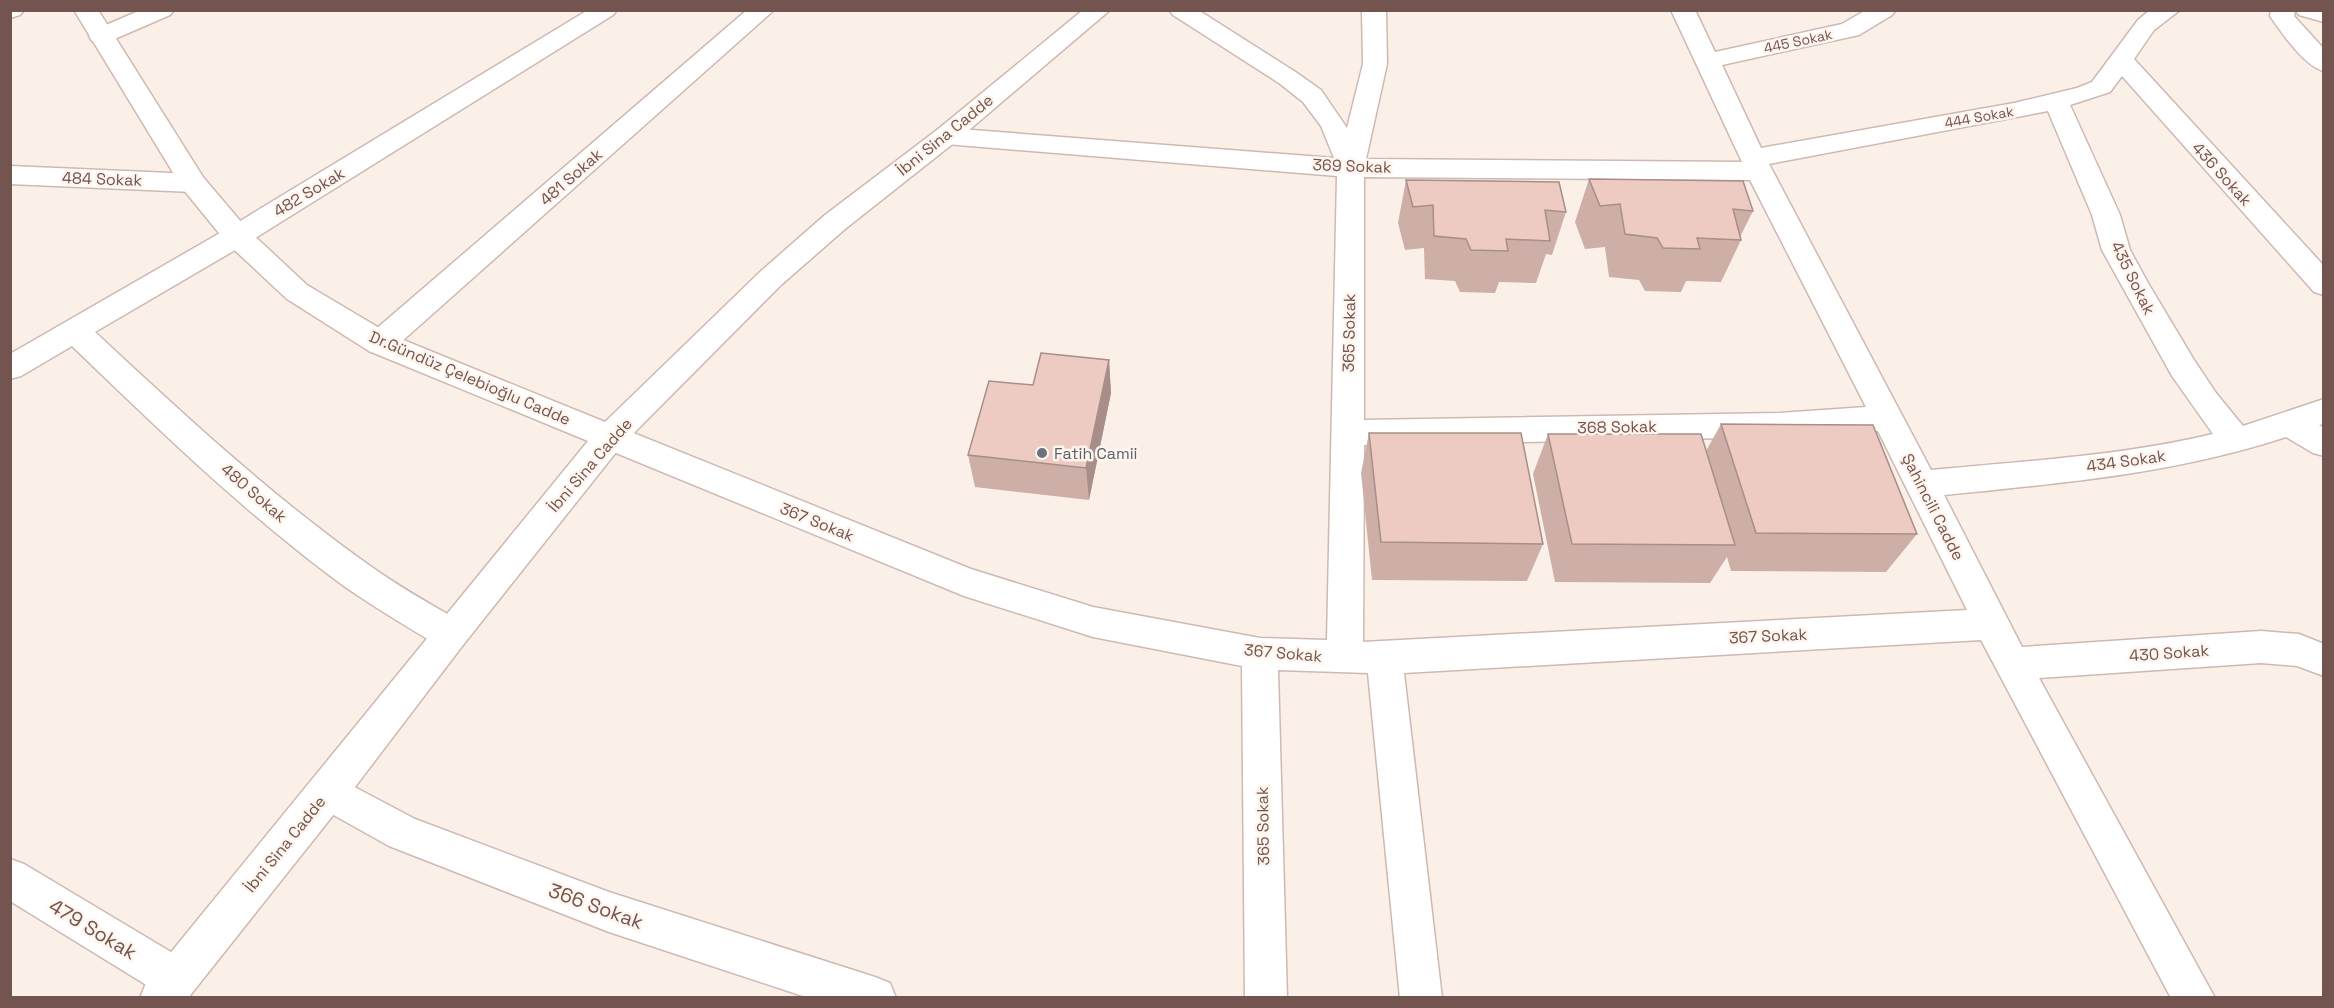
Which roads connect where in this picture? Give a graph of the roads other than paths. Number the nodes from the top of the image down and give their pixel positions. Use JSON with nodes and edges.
{"nodes":[{"id":1,"x":86,"y":10,"type":"edge"},
{"id":2,"x":162,"y":10,"type":"edge"},
{"id":3,"x":606,"y":10,"type":"edge"},
{"id":4,"x":762,"y":10,"type":"edge"},
{"id":5,"x":1098,"y":10,"type":"edge"},
{"id":6,"x":1181,"y":10,"type":"edge"},
{"id":7,"x":1374,"y":10,"type":"edge"},
{"id":8,"x":1683,"y":10,"type":"edge"},
{"id":9,"x":1884,"y":10,"type":"edge"},
{"id":10,"x":2168,"y":10,"type":"edge"},
{"id":11,"x":2283,"y":10,"type":"edge"},
{"id":12,"x":2307,"y":10,"type":"edge"},
{"id":13,"x":2324,"y":15,"type":"edge"},
{"id":14,"x":101,"y":36,"type":"junction"},
{"id":15,"x":1708,"y":61,"type":"junction"},
{"id":16,"x":2122,"y":61,"type":"junction"},
{"id":17,"x":2324,"y":64,"type":"edge"},
{"id":18,"x":2056,"y":102,"type":"junction"},
{"id":19,"x":946,"y":136,"type":"junction"},
{"id":20,"x":1756,"y":164,"type":"junction"},
{"id":21,"x":1351,"y":168,"type":"junction"},
{"id":22,"x":10,"y":176,"type":"edge"},
{"id":23,"x":193,"y":183,"type":"junction"},
{"id":24,"x":237,"y":236,"type":"junction"},
{"id":25,"x":2324,"y":285,"type":"edge"},
{"id":26,"x":74,"y":330,"type":"junction"},
{"id":27,"x":380,"y":343,"type":"junction"},
{"id":28,"x":10,"y":368,"type":"edge"},
{"id":29,"x":2324,"y":411,"type":"edge"},
{"id":30,"x":1887,"y":418,"type":"junction"},
{"id":31,"x":2289,"y":423,"type":"junction"},
{"id":32,"x":1347,"y":433,"type":"junction"},
{"id":33,"x":610,"y":437,"type":"junction"},
{"id":34,"x":2236,"y":439,"type":"junction"},
{"id":35,"x":2324,"y":444,"type":"edge"},
{"id":36,"x":1922,"y":484,"type":"junction"},
{"id":37,"x":1991,"y":624,"type":"junction"},
{"id":38,"x":450,"y":634,"type":"junction"},
{"id":39,"x":1260,"y":654,"type":"junction"},
{"id":40,"x":2312,"y":655,"type":"edge"},
{"id":41,"x":1345,"y":658,"type":"junction"},
{"id":42,"x":1384,"y":658,"type":"junction"},
{"id":43,"x":2013,"y":664,"type":"junction"},
{"id":44,"x":2324,"y":685,"type":"edge"},
{"id":45,"x":328,"y":790,"type":"junction"},
{"id":46,"x":10,"y":878,"type":"edge"},
{"id":47,"x":168,"y":988,"type":"edge"},
{"id":48,"x":875,"y":998,"type":"edge"},
{"id":49,"x":1266,"y":998,"type":"edge"},
{"id":50,"x":1421,"y":998,"type":"edge"},
{"id":51,"x":2194,"y":998,"type":"edge"}],
"edges":[{"from":1,"to":14,"type":"street","name":"Dr.Gündüz Çelebioğlu Cadde"},
{"from":2,"to":14,"type":"street"},
{"from":3,"to":24,"type":"street","name":"482 Sokak"},
{"from":4,"to":27,"type":"street","name":"481 Sokak"},
{"from":5,"to":19,"type":"street","name":"İbni Sina Cadde"},
{"from":6,"to":21,"type":"street"},
{"from":7,"to":21,"type":"street","name":"365 Sokak"},
{"from":8,"to":15,"type":"street","name":"Şahincili Cadde"},
{"from":9,"to":15,"type":"street","name":"445 Sokak"},
{"from":10,"to":16,"type":"street","name":"444 Sokak"},
{"from":11,"to":17,"type":"street"},
{"from":12,"to":13,"type":"street"},
{"from":14,"to":23,"type":"street","name":"Dr.Gündüz Çelebioğlu Cadde"},
{"from":15,"to":20,"type":"street","name":"Şahincili Cadde"},
{"from":16,"to":18,"type":"street","name":"444 Sokak"},
{"from":16,"to":25,"type":"street","name":"436 Sokak"},
{"from":18,"to":20,"type":"street","name":"444 Sokak"},
{"from":18,"to":34,"type":"street","name":"435 Sokak"},
{"from":19,"to":21,"type":"street","name":"369 Sokak"},
{"from":19,"to":33,"type":"street","name":"İbni Sina Cadde"},
{"from":20,"to":21,"type":"street","name":"369 Sokak"},
{"from":20,"to":30,"type":"street","name":"Şahincili Cadde"},
{"from":21,"to":32,"type":"street","name":"365 Sokak"},
{"from":22,"to":23,"type":"street","name":"484 Sokak"},
{"from":23,"to":24,"type":"street","name":"Dr.Gündüz Çelebioğlu Cadde"},
{"from":24,"to":26,"type":"street","name":"482 Sokak"},
{"from":24,"to":27,"type":"street","name":"Dr.Gündüz Çelebioğlu Cadde"},
{"from":26,"to":28,"type":"street","name":"482 Sokak"},
{"from":26,"to":38,"type":"street","name":"480 Sokak"},
{"from":27,"to":33,"type":"street","name":"Dr.Gündüz Çelebioğlu Cadde"},
{"from":29,"to":31,"type":"street","name":"434 Sokak"},
{"from":30,"to":32,"type":"street","name":"368 Sokak"},
{"from":30,"to":36,"type":"street","name":"Şahincili Cadde"},
{"from":31,"to":34,"type":"street","name":"434 Sokak"},
{"from":31,"to":35,"type":"street"},
{"from":32,"to":41,"type":"street","name":"365 Sokak"},
{"from":33,"to":38,"type":"street","name":"İbni Sina Cadde"},
{"from":33,"to":39,"type":"street","name":"367 Sokak"},
{"from":34,"to":36,"type":"street","name":"434 Sokak"},
{"from":36,"to":37,"type":"street","name":"Şahincili Cadde"},
{"from":37,"to":42,"type":"street","name":"367 Sokak"},
{"from":37,"to":43,"type":"street","name":"Şahincili Cadde"},
{"from":38,"to":45,"type":"street","name":"İbni Sina Cadde"},
{"from":39,"to":41,"type":"street","name":"367 Sokak"},
{"from":39,"to":49,"type":"street","name":"365 Sokak"},
{"from":40,"to":43,"type":"street","name":"430 Sokak"},
{"from":40,"to":44,"type":"street"},
{"from":41,"to":42,"type":"street","name":"367 Sokak"},
{"from":42,"to":50,"type":"street"},
{"from":43,"to":51,"type":"street","name":"Şahincili Cadde"},
{"from":45,"to":47,"type":"street","name":"İbni Sina Cadde"},
{"from":45,"to":48,"type":"street","name":"366 Sokak"},
{"from":46,"to":47,"type":"street","name":"479 Sokak"}]}
